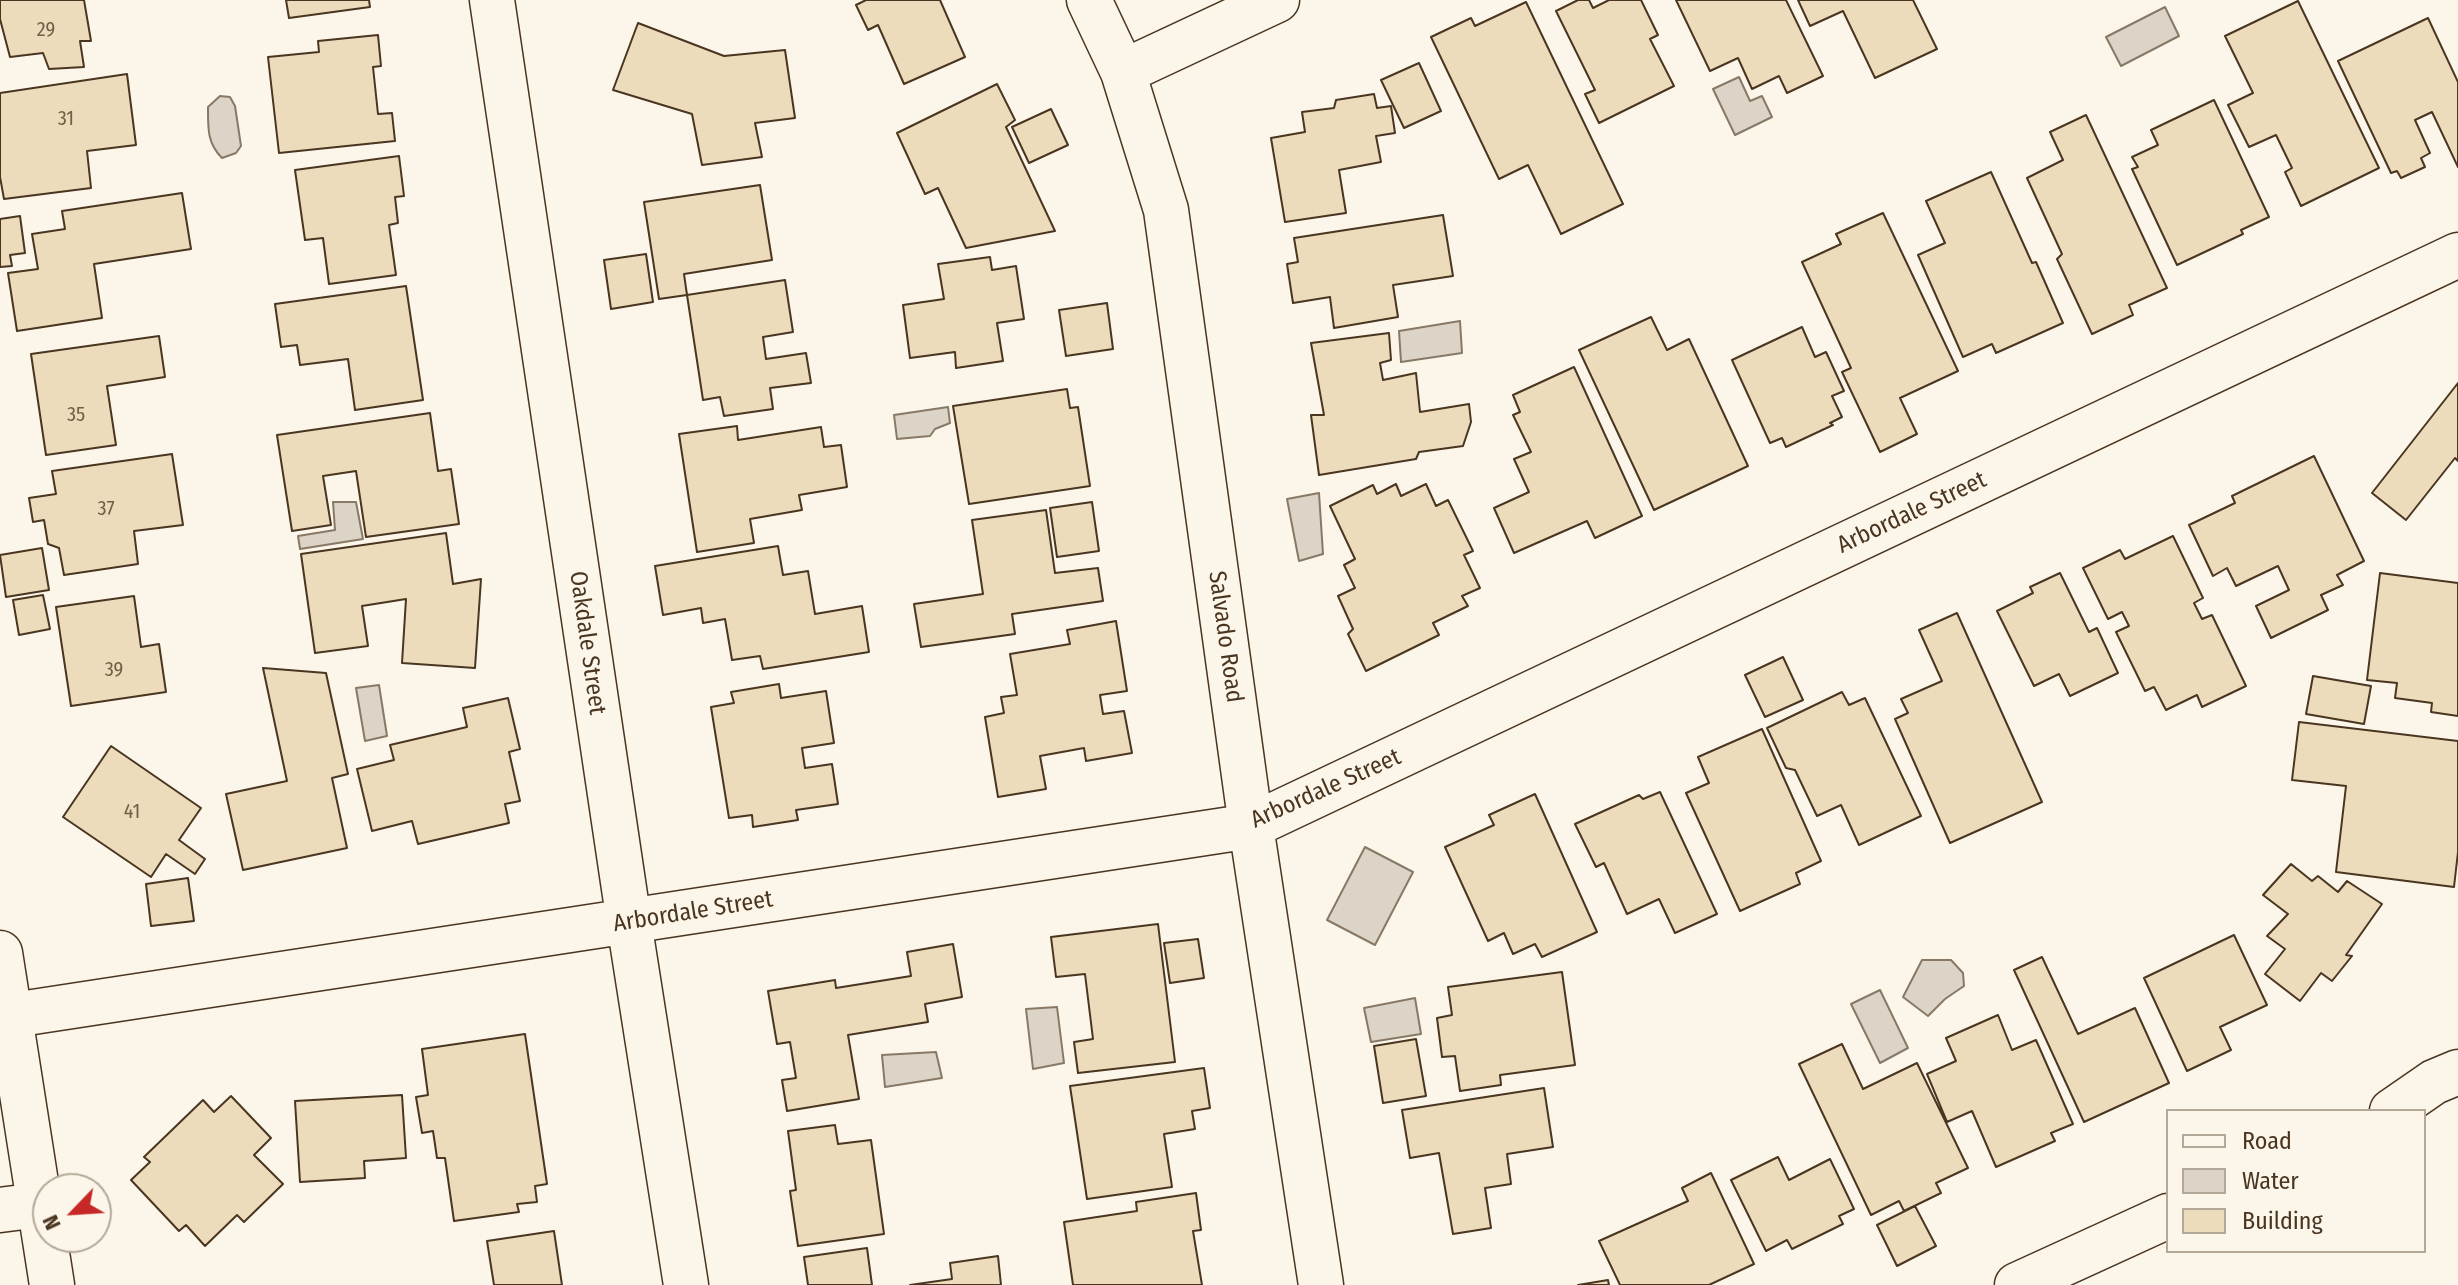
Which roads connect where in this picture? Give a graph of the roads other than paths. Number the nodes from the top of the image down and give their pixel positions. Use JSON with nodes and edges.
{"nodes":[{"id":1,"x":492,"y":0,"type":"edge"},
{"id":2,"x":1089,"y":0,"type":"edge"},
{"id":3,"x":1277,"y":0,"type":"edge"},
{"id":4,"x":1123,"y":72,"type":"junction"},
{"id":5,"x":2458,"y":255,"type":"edge"},
{"id":6,"x":1251,"y":826,"type":"junction"},
{"id":7,"x":629,"y":922,"type":"junction"},
{"id":8,"x":0,"y":953,"type":"edge"},
{"id":9,"x":5,"y":1016,"type":"edge"},
{"id":10,"x":2458,"y":1072,"type":"edge"},
{"id":11,"x":2458,"y":1102,"type":"edge"},
{"id":12,"x":2395,"y":1109,"type":"edge"},
{"id":13,"x":2422,"y":1109,"type":"edge"},
{"id":14,"x":20,"y":1208,"type":"edge"},
{"id":15,"x":2166,"y":1217,"type":"edge"},
{"id":16,"x":52,"y":1285,"type":"edge"},
{"id":17,"x":686,"y":1285,"type":"edge"},
{"id":18,"x":1321,"y":1285,"type":"edge"},
{"id":19,"x":2017,"y":1285,"type":"edge"}],
"edges":[{"from":1,"to":7,"type":"street","name":"Oakdale Street"},
{"from":2,"to":4,"type":"street","name":"Salvado Road"},
{"from":3,"to":4,"type":"street"},
{"from":4,"to":6,"type":"street","name":"Salvado Road"},
{"from":5,"to":6,"type":"street","name":"Arbordale Street"},
{"from":6,"to":7,"type":"street","name":"Arbordale Street"},
{"from":6,"to":18,"type":"street","name":"Salvado Road"},
{"from":7,"to":9,"type":"street","name":"Arbordale Street"},
{"from":7,"to":17,"type":"street","name":"Oakdale Street"},
{"from":8,"to":9,"type":"street"},
{"from":9,"to":14,"type":"street"},
{"from":10,"to":12,"type":"street"},
{"from":11,"to":13,"type":"street"},
{"from":14,"to":16,"type":"street"},
{"from":15,"to":19,"type":"street"}]}
